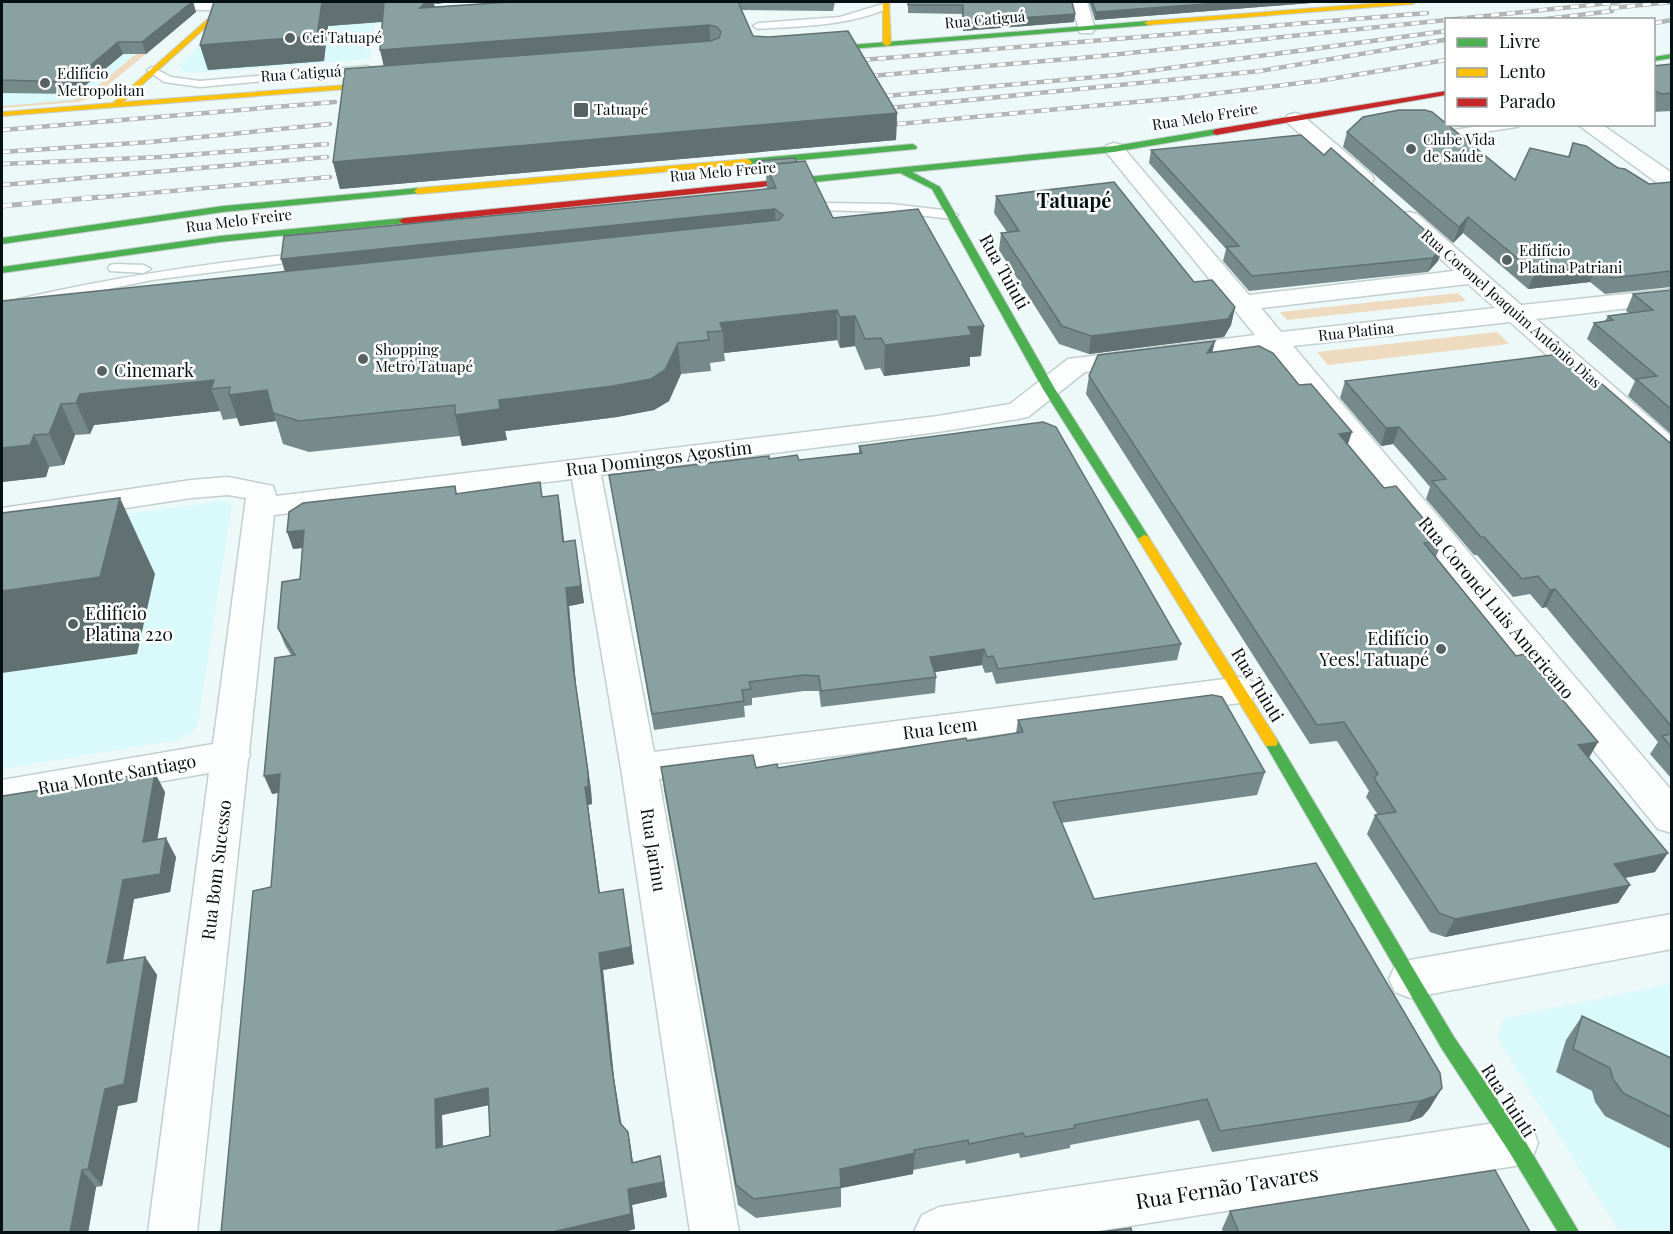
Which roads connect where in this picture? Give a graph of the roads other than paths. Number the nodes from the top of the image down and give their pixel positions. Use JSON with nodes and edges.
{"nodes":[{"id":1,"x":63,"y":2,"type":"edge"},
{"id":2,"x":1079,"y":2,"type":"edge"},
{"id":3,"x":1413,"y":2,"type":"edge"},
{"id":4,"x":229,"y":3,"type":"edge"},
{"id":5,"x":886,"y":4,"type":"edge"},
{"id":6,"x":1345,"y":4,"type":"edge"},
{"id":7,"x":276,"y":6,"type":"edge"},
{"id":8,"x":834,"y":20,"type":"junction"},
{"id":9,"x":758,"y":26,"type":"dead end"},
{"id":10,"x":1086,"y":29,"type":"junction"},
{"id":11,"x":794,"y":35,"type":"edge"},
{"id":12,"x":887,"y":44,"type":"junction"},
{"id":13,"x":793,"y":52,"type":"edge"},
{"id":14,"x":1671,"y":56,"type":"edge"},
{"id":15,"x":1655,"y":58,"type":"edge"},
{"id":16,"x":375,"y":64,"type":"edge"},
{"id":17,"x":152,"y":70,"type":"junction"},
{"id":18,"x":404,"y":82,"type":"edge"},
{"id":19,"x":1445,"y":93,"type":"edge"},
{"id":20,"x":114,"y":105,"type":"junction"},
{"id":21,"x":2,"y":114,"type":"edge"},
{"id":22,"x":1295,"y":119,"type":"junction"},
{"id":23,"x":1503,"y":126,"type":"edge"},
{"id":24,"x":1590,"y":126,"type":"edge"},
{"id":25,"x":1448,"y":134,"type":"edge"},
{"id":26,"x":925,"y":146,"type":"dead end"},
{"id":27,"x":1114,"y":148,"type":"junction"},
{"id":28,"x":903,"y":171,"type":"junction"},
{"id":29,"x":1671,"y":183,"type":"edge"},
{"id":30,"x":1375,"y":189,"type":"edge"},
{"id":31,"x":1393,"y":205,"type":"edge"},
{"id":32,"x":223,"y":208,"type":"junction"},
{"id":33,"x":952,"y":215,"type":"junction"},
{"id":34,"x":425,"y":217,"type":"junction"},
{"id":35,"x":844,"y":220,"type":"edge"},
{"id":36,"x":23,"y":224,"type":"dead end"},
{"id":37,"x":337,"y":226,"type":"junction"},
{"id":38,"x":2,"y":241,"type":"edge"},
{"id":39,"x":268,"y":260,"type":"junction"},
{"id":40,"x":115,"y":268,"type":"junction"},
{"id":41,"x":2,"y":270,"type":"edge"},
{"id":42,"x":182,"y":271,"type":"junction"},
{"id":43,"x":261,"y":276,"type":"edge"},
{"id":44,"x":1474,"y":276,"type":"junction"},
{"id":45,"x":71,"y":277,"type":"dead end"},
{"id":46,"x":1671,"y":296,"type":"edge"},
{"id":47,"x":1242,"y":303,"type":"junction"},
{"id":48,"x":2,"y":307,"type":"edge"},
{"id":49,"x":1518,"y":314,"type":"junction"},
{"id":50,"x":1274,"y":340,"type":"junction"},
{"id":51,"x":1566,"y":356,"type":"junction"},
{"id":52,"x":1531,"y":360,"type":"edge"},
{"id":53,"x":1346,"y":382,"type":"edge"},
{"id":54,"x":1311,"y":386,"type":"junction"},
{"id":55,"x":1049,"y":389,"type":"junction"},
{"id":56,"x":1671,"y":452,"type":"edge"},
{"id":57,"x":585,"y":469,"type":"junction"},
{"id":58,"x":262,"y":507,"type":"junction"},
{"id":59,"x":2,"y":517,"type":"edge"},
{"id":60,"x":1240,"y":690,"type":"junction"},
{"id":61,"x":232,"y":755,"type":"junction"},
{"id":62,"x":639,"y":768,"type":"junction"},
{"id":63,"x":2,"y":794,"type":"edge"},
{"id":64,"x":1671,"y":818,"type":"edge"},
{"id":65,"x":1671,"y":931,"type":"edge"},
{"id":66,"x":1410,"y":979,"type":"junction"},
{"id":67,"x":1515,"y":1143,"type":"junction"},
{"id":68,"x":172,"y":1233,"type":"edge"},
{"id":69,"x":714,"y":1233,"type":"edge"},
{"id":70,"x":939,"y":1233,"type":"edge"},
{"id":71,"x":1569,"y":1233,"type":"edge"}],
"edges":[{"from":1,"to":4,"type":"street"},
{"from":2,"to":10,"type":"street"},
{"from":3,"to":6,"type":"main road","name":"Rua Catiguá"},
{"from":4,"to":7,"type":"street"},
{"from":4,"to":17,"type":"main road"},
{"from":5,"to":8,"type":"lane"},
{"from":5,"to":12,"type":"main road"},
{"from":6,"to":10,"type":"main road","name":"Rua Catiguá"},
{"from":8,"to":9,"type":"lane"},
{"from":8,"to":11,"type":"lane"},
{"from":10,"to":12,"type":"main road","name":"Rua Catiguá"},
{"from":12,"to":13,"type":"main road","name":"Rua Catiguá"},
{"from":14,"to":15,"type":"main road"},
{"from":16,"to":17,"type":"lane"},
{"from":17,"to":20,"type":"main road"},
{"from":18,"to":20,"type":"main road","name":"Rua Catiguá"},
{"from":19,"to":22,"type":"main road","name":"Rua Melo Freire"},
{"from":20,"to":21,"type":"main road","name":"Rua Catiguá"},
{"from":22,"to":27,"type":"main road","name":"Rua Melo Freire"},
{"from":22,"to":30,"type":"street"},
{"from":23,"to":25,"type":"lane"},
{"from":24,"to":29,"type":"street"},
{"from":26,"to":32,"type":"main road","name":"Rua Melo Freire"},
{"from":27,"to":28,"type":"main road","name":"Rua Melo Freire"},
{"from":27,"to":47,"type":"street","name":"Rua Coronel Luis Americano"},
{"from":28,"to":33,"type":"main road","name":"Rua Tuiuti"},
{"from":28,"to":34,"type":"main road","name":"Rua Melo Freire"},
{"from":31,"to":44,"type":"street","name":"Rua Coronel Joaquim Antônio Dias"},
{"from":32,"to":36,"type":"main road"},
{"from":32,"to":38,"type":"main road","name":"Rua Melo Freire"},
{"from":33,"to":35,"type":"lane"},
{"from":33,"to":55,"type":"main road","name":"Rua Tuiuti"},
{"from":34,"to":37,"type":"main road","name":"Rua Melo Freire"},
{"from":34,"to":39,"type":"lane"},
{"from":37,"to":40,"type":"main road"},
{"from":37,"to":41,"type":"main road","name":"Rua Melo Freire"},
{"from":39,"to":42,"type":"lane"},
{"from":39,"to":43,"type":"lane"},
{"from":40,"to":42,"type":"lane"},
{"from":40,"to":45,"type":"main road"},
{"from":42,"to":48,"type":"lane"},
{"from":44,"to":47,"type":"street"},
{"from":44,"to":49,"type":"street","name":"Rua Coronel Joaquim Antônio Dias"},
{"from":46,"to":49,"type":"street","name":"Rua Platina"},
{"from":47,"to":50,"type":"street","name":"Rua Coronel Luis Americano"},
{"from":49,"to":50,"type":"street","name":"Rua Platina"},
{"from":49,"to":51,"type":"street","name":"Rua Coronel Joaquim Antônio Dias"},
{"from":50,"to":54,"type":"street","name":"Rua Coronel Luis Americano"},
{"from":50,"to":55,"type":"street","name":"Rua Platina"},
{"from":51,"to":52,"type":"street"},
{"from":51,"to":56,"type":"street","name":"Rua Coronel Joaquim Antônio Dias"},
{"from":53,"to":54,"type":"street"},
{"from":54,"to":64,"type":"street","name":"Rua Coronel Luis Americano"},
{"from":55,"to":57,"type":"street","name":"Rua Domingos Agostim"},
{"from":55,"to":60,"type":"main road","name":"Rua Tuiuti"},
{"from":57,"to":58,"type":"street","name":"Rua Domingos Agostim"},
{"from":57,"to":62,"type":"street","name":"Rua Jarinu"},
{"from":58,"to":59,"type":"street"},
{"from":58,"to":61,"type":"street","name":"Rua Bom Sucesso"},
{"from":60,"to":62,"type":"street","name":"Rua Icem"},
{"from":60,"to":66,"type":"main road","name":"Rua Tuiuti"},
{"from":61,"to":63,"type":"street","name":"Rua Monte Santiago"},
{"from":61,"to":68,"type":"street","name":"Rua Bom Sucesso"},
{"from":62,"to":69,"type":"street","name":"Rua Jarinu"},
{"from":65,"to":66,"type":"street"},
{"from":66,"to":67,"type":"main road","name":"Rua Tuiuti"},
{"from":67,"to":70,"type":"street","name":"Rua Fernão Tavares"},
{"from":67,"to":71,"type":"main road","name":"Rua Tuiuti"}]}
